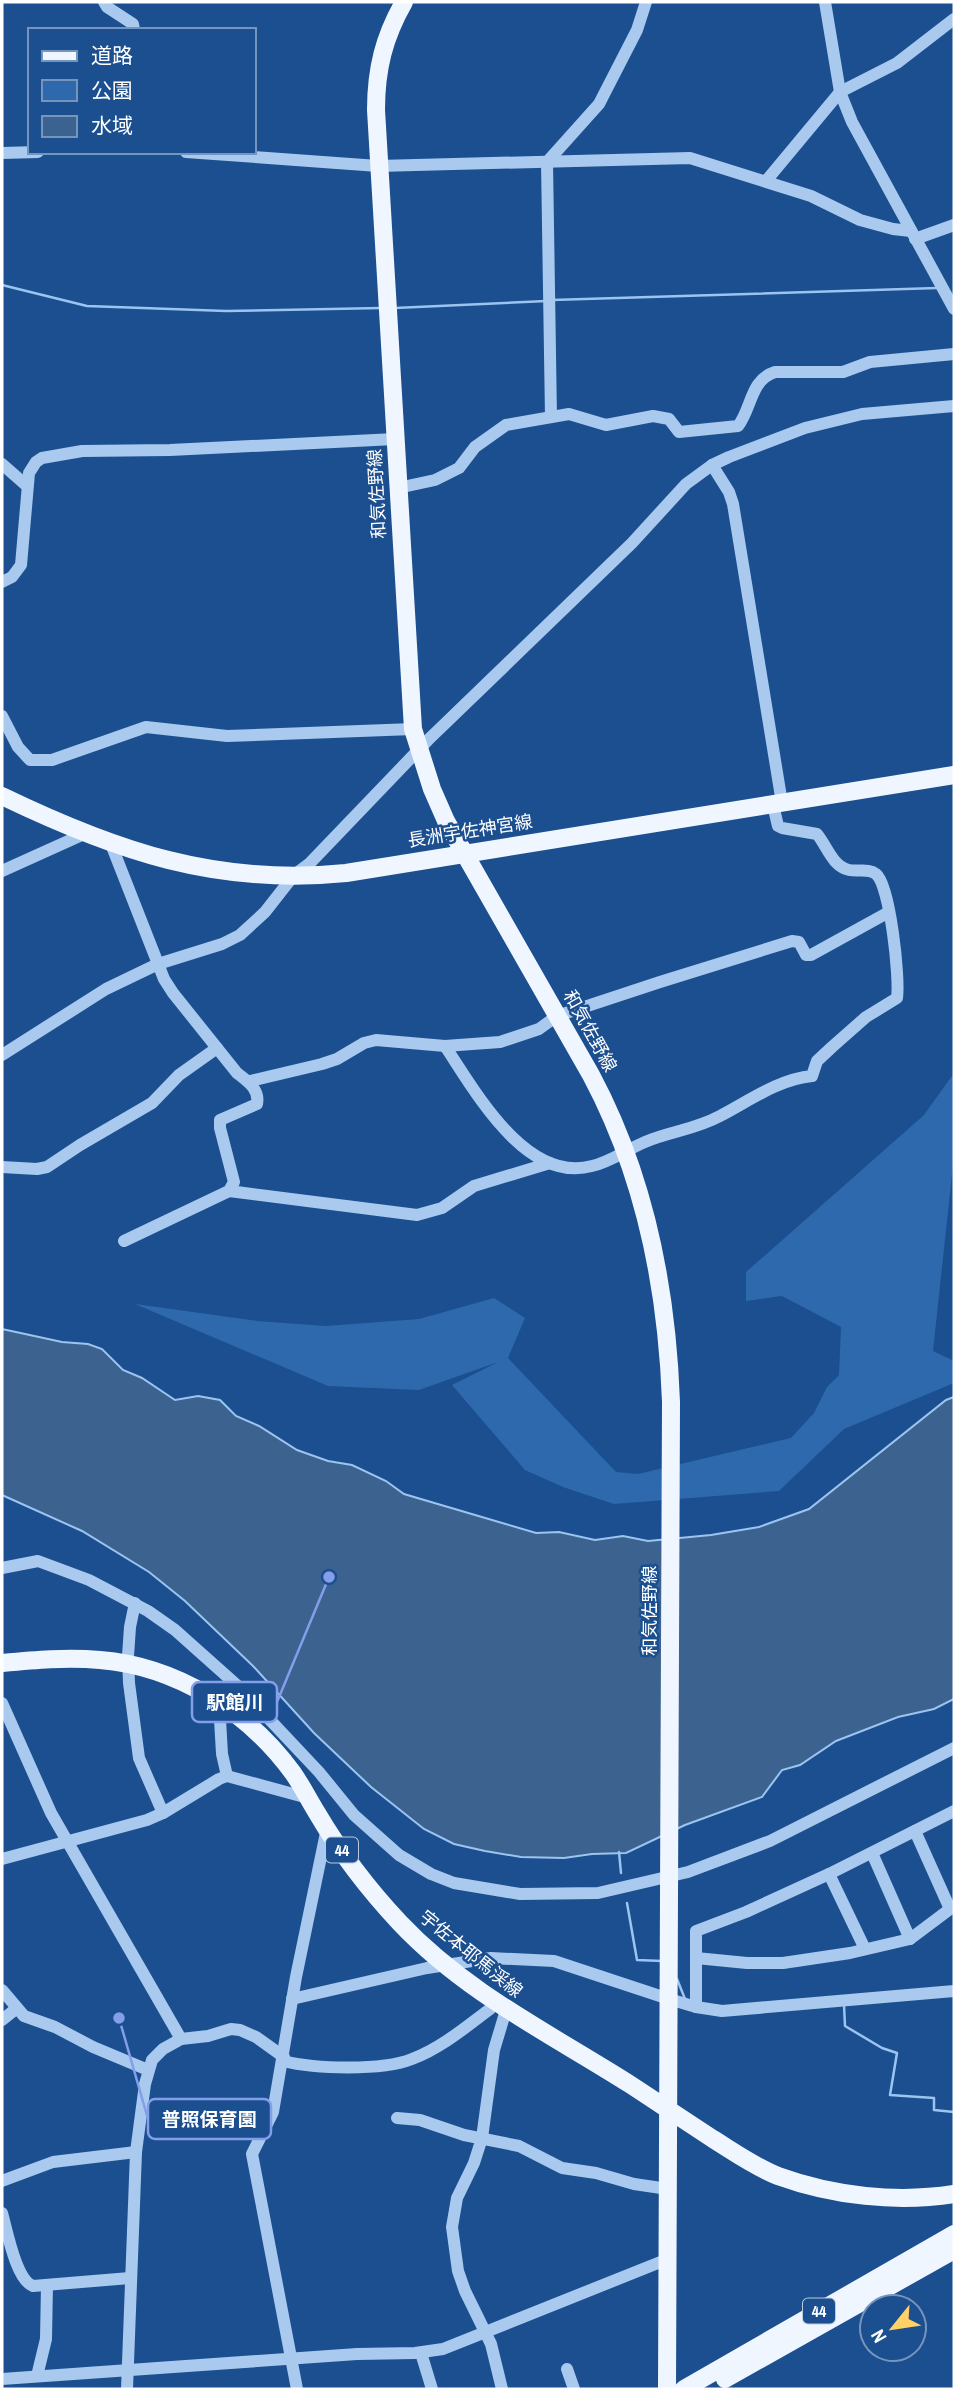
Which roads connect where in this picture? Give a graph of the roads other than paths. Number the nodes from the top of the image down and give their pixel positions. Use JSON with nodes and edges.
{"nodes":[{"id":1,"x":104,"y":2,"type":"edge"},
{"id":2,"x":404,"y":2,"type":"edge"},
{"id":3,"x":646,"y":2,"type":"edge"},
{"id":4,"x":825,"y":2,"type":"edge"},
{"id":5,"x":954,"y":19,"type":"edge"},
{"id":6,"x":134,"y":28,"type":"edge"},
{"id":7,"x":840,"y":92,"type":"junction"},
{"id":8,"x":28,"y":152,"type":"edge"},
{"id":9,"x":2,"y":153,"type":"edge"},
{"id":10,"x":213,"y":154,"type":"edge"},
{"id":11,"x":547,"y":162,"type":"junction"},
{"id":12,"x":378,"y":166,"type":"junction"},
{"id":13,"x":766,"y":180,"type":"junction"},
{"id":14,"x":954,"y":225,"type":"edge"},
{"id":15,"x":913,"y":235,"type":"junction"},
{"id":16,"x":954,"y":309,"type":"edge"},
{"id":17,"x":954,"y":354,"type":"edge"},
{"id":18,"x":954,"y":406,"type":"edge"},
{"id":19,"x":551,"y":417,"type":"junction"},
{"id":20,"x":395,"y":439,"type":"junction"},
{"id":21,"x":2,"y":464,"type":"edge"},
{"id":22,"x":712,"y":466,"type":"junction"},
{"id":23,"x":27,"y":486,"type":"junction"},
{"id":24,"x":398,"y":488,"type":"junction"},
{"id":25,"x":2,"y":582,"type":"edge"},
{"id":26,"x":2,"y":716,"type":"edge"},
{"id":27,"x":413,"y":729,"type":"junction"},
{"id":28,"x":419,"y":750,"type":"junction"},
{"id":29,"x":954,"y":775,"type":"edge"},
{"id":30,"x":2,"y":796,"type":"edge"},
{"id":31,"x":777,"y":804,"type":"junction"},
{"id":32,"x":84,"y":834,"type":"junction"},
{"id":33,"x":111,"y":844,"type":"junction"},
{"id":34,"x":464,"y":853,"type":"junction"},
{"id":35,"x":2,"y":871,"type":"edge"},
{"id":36,"x":294,"y":875,"type":"junction"},
{"id":37,"x":889,"y":912,"type":"junction"},
{"id":38,"x":158,"y":964,"type":"junction"},
{"id":39,"x":557,"y":1016,"type":"junction"},
{"id":40,"x":445,"y":1046,"type":"junction"},
{"id":41,"x":217,"y":1048,"type":"junction"},
{"id":42,"x":2,"y":1055,"type":"edge"},
{"id":43,"x":250,"y":1081,"type":"junction"},
{"id":44,"x":625,"y":1150,"type":"junction"},
{"id":45,"x":550,"y":1163,"type":"junction"},
{"id":46,"x":2,"y":1167,"type":"edge"},
{"id":47,"x":229,"y":1191,"type":"junction"},
{"id":48,"x":124,"y":1241,"type":"dead end"},
{"id":49,"x":2,"y":1568,"type":"edge"},
{"id":50,"x":135,"y":1603,"type":"junction"},
{"id":51,"x":2,"y":1663,"type":"edge"},
{"id":52,"x":128,"y":1664,"type":"junction"},
{"id":53,"x":240,"y":1688,"type":"junction"},
{"id":54,"x":219,"y":1702,"type":"junction"},
{"id":55,"x":2,"y":1703,"type":"edge"},
{"id":56,"x":255,"y":1732,"type":"junction"},
{"id":57,"x":954,"y":1748,"type":"edge"},
{"id":58,"x":227,"y":1776,"type":"junction"},
{"id":59,"x":308,"y":1798,"type":"junction"},
{"id":60,"x":954,"y":1811,"type":"edge"},
{"id":61,"x":163,"y":1813,"type":"junction"},
{"id":62,"x":327,"y":1828,"type":"junction"},
{"id":63,"x":915,"y":1831,"type":"junction"},
{"id":64,"x":67,"y":1843,"type":"junction"},
{"id":65,"x":872,"y":1853,"type":"junction"},
{"id":66,"x":2,"y":1859,"type":"edge"},
{"id":67,"x":829,"y":1874,"type":"junction"},
{"id":68,"x":670,"y":1875,"type":"junction"},
{"id":69,"x":952,"y":1908,"type":"edge"},
{"id":70,"x":910,"y":1938,"type":"junction"},
{"id":71,"x":865,"y":1949,"type":"junction"},
{"id":72,"x":696,"y":1958,"type":"junction"},
{"id":73,"x":446,"y":1965,"type":"junction"},
{"id":74,"x":2,"y":1990,"type":"edge"},
{"id":75,"x":954,"y":1991,"type":"edge"},
{"id":76,"x":292,"y":1999,"type":"junction"},
{"id":77,"x":669,"y":1999,"type":"junction"},
{"id":78,"x":501,"y":2006,"type":"junction"},
{"id":79,"x":696,"y":2007,"type":"junction"},
{"id":80,"x":17,"y":2008,"type":"junction"},
{"id":81,"x":2,"y":2020,"type":"edge"},
{"id":82,"x":181,"y":2039,"type":"junction"},
{"id":83,"x":284,"y":2059,"type":"junction"},
{"id":84,"x":148,"y":2070,"type":"junction"},
{"id":85,"x":668,"y":2109,"type":"junction"},
{"id":86,"x":397,"y":2118,"type":"dead end"},
{"id":87,"x":482,"y":2138,"type":"junction"},
{"id":88,"x":136,"y":2152,"type":"junction"},
{"id":89,"x":2,"y":2181,"type":"edge"},
{"id":90,"x":668,"y":2189,"type":"junction"},
{"id":91,"x":954,"y":2194,"type":"edge"},
{"id":92,"x":2,"y":2213,"type":"edge"},
{"id":93,"x":954,"y":2234,"type":"edge"},
{"id":94,"x":954,"y":2250,"type":"edge"},
{"id":95,"x":668,"y":2259,"type":"junction"},
{"id":96,"x":130,"y":2278,"type":"junction"},
{"id":97,"x":47,"y":2285,"type":"junction"},
{"id":98,"x":486,"y":2332,"type":"junction"},
{"id":99,"x":421,"y":2353,"type":"junction"},
{"id":100,"x":292,"y":2359,"type":"junction"},
{"id":101,"x":567,"y":2369,"type":"dead end"},
{"id":102,"x":128,"y":2371,"type":"junction"},
{"id":103,"x":37,"y":2376,"type":"junction"},
{"id":104,"x":2,"y":2379,"type":"edge"},
{"id":105,"x":127,"y":2389,"type":"edge"},
{"id":106,"x":297,"y":2389,"type":"edge"},
{"id":107,"x":432,"y":2389,"type":"edge"},
{"id":108,"x":502,"y":2389,"type":"edge"},
{"id":109,"x":574,"y":2389,"type":"edge"},
{"id":110,"x":667,"y":2389,"type":"edge"},
{"id":111,"x":684,"y":2389,"type":"edge"},
{"id":112,"x":708,"y":2389,"type":"edge"}],
"edges":[{"from":1,"to":6,"type":"street"},
{"from":2,"to":12,"type":"main road","name":"和気佐野線"},
{"from":3,"to":11,"type":"street"},
{"from":4,"to":7,"type":"street"},
{"from":5,"to":7,"type":"street"},
{"from":7,"to":13,"type":"street"},
{"from":7,"to":15,"type":"street"},
{"from":8,"to":9,"type":"street"},
{"from":10,"to":12,"type":"street"},
{"from":11,"to":12,"type":"street"},
{"from":11,"to":13,"type":"street"},
{"from":11,"to":19,"type":"street"},
{"from":12,"to":20,"type":"main road","name":"和気佐野線"},
{"from":13,"to":15,"type":"street"},
{"from":14,"to":15,"type":"street"},
{"from":15,"to":16,"type":"street"},
{"from":17,"to":19,"type":"street"},
{"from":18,"to":22,"type":"street"},
{"from":19,"to":24,"type":"street"},
{"from":20,"to":23,"type":"street"},
{"from":20,"to":24,"type":"main road","name":"和気佐野線"},
{"from":21,"to":23,"type":"street"},
{"from":22,"to":28,"type":"street"},
{"from":22,"to":31,"type":"street"},
{"from":23,"to":25,"type":"street"},
{"from":24,"to":27,"type":"main road","name":"和気佐野線"},
{"from":26,"to":27,"type":"street"},
{"from":27,"to":28,"type":"main road","name":"和気佐野線"},
{"from":28,"to":34,"type":"main road","name":"和気佐野線"},
{"from":28,"to":36,"type":"street"},
{"from":29,"to":31,"type":"main road","name":"長洲宇佐神宮線"},
{"from":30,"to":32,"type":"main road","name":"長洲宇佐神宮線"},
{"from":31,"to":34,"type":"main road","name":"長洲宇佐神宮線"},
{"from":31,"to":37,"type":"street"},
{"from":32,"to":33,"type":"main road","name":"長洲宇佐神宮線"},
{"from":32,"to":35,"type":"street"},
{"from":33,"to":36,"type":"main road","name":"長洲宇佐神宮線"},
{"from":33,"to":38,"type":"street"},
{"from":34,"to":36,"type":"main road","name":"長洲宇佐神宮線"},
{"from":34,"to":39,"type":"main road","name":"和気佐野線"},
{"from":36,"to":38,"type":"street"},
{"from":37,"to":39,"type":"street"},
{"from":37,"to":44,"type":"street"},
{"from":38,"to":41,"type":"street"},
{"from":38,"to":42,"type":"street"},
{"from":39,"to":40,"type":"street"},
{"from":39,"to":44,"type":"main road","name":"和気佐野線"},
{"from":40,"to":43,"type":"street"},
{"from":40,"to":45,"type":"street"},
{"from":41,"to":43,"type":"street"},
{"from":41,"to":46,"type":"street"},
{"from":43,"to":47,"type":"street"},
{"from":44,"to":45,"type":"street"},
{"from":44,"to":68,"type":"main road","name":"和気佐野線"},
{"from":45,"to":47,"type":"street"},
{"from":47,"to":48,"type":"street"},
{"from":49,"to":50,"type":"street"},
{"from":50,"to":52,"type":"street"},
{"from":50,"to":53,"type":"street"},
{"from":51,"to":52,"type":"main road","name":"宇佐本耶馬渓線","number":"44"},
{"from":52,"to":54,"type":"main road","name":"宇佐本耶馬渓線","number":"44"},
{"from":52,"to":61,"type":"street"},
{"from":53,"to":56,"type":"street"},
{"from":53,"to":68,"type":"street"},
{"from":54,"to":56,"type":"main road","name":"宇佐本耶馬渓線","number":"44"},
{"from":54,"to":58,"type":"street"},
{"from":55,"to":64,"type":"street"},
{"from":56,"to":59,"type":"main road","name":"宇佐本耶馬渓線","number":"44"},
{"from":57,"to":68,"type":"street"},
{"from":58,"to":59,"type":"street"},
{"from":58,"to":61,"type":"street"},
{"from":59,"to":62,"type":"main road","name":"宇佐本耶馬渓線","number":"44"},
{"from":60,"to":63,"type":"street"},
{"from":61,"to":64,"type":"street"},
{"from":62,"to":73,"type":"main road","name":"宇佐本耶馬渓線","number":"44"},
{"from":62,"to":76,"type":"street"},
{"from":63,"to":65,"type":"street"},
{"from":63,"to":69,"type":"street"},
{"from":64,"to":66,"type":"street"},
{"from":64,"to":82,"type":"street"},
{"from":65,"to":67,"type":"street"},
{"from":65,"to":70,"type":"street"},
{"from":67,"to":71,"type":"street"},
{"from":67,"to":72,"type":"street"},
{"from":68,"to":77,"type":"main road","name":"和気佐野線"},
{"from":69,"to":70,"type":"street"},
{"from":70,"to":71,"type":"street"},
{"from":71,"to":72,"type":"street"},
{"from":72,"to":79,"type":"street"},
{"from":73,"to":76,"type":"street"},
{"from":73,"to":77,"type":"street"},
{"from":73,"to":78,"type":"main road","name":"宇佐本耶馬渓線","number":"44"},
{"from":74,"to":80,"type":"street"},
{"from":75,"to":79,"type":"street"},
{"from":76,"to":83,"type":"street"},
{"from":77,"to":79,"type":"street"},
{"from":77,"to":85,"type":"main road","name":"和気佐野線"},
{"from":78,"to":83,"type":"street"},
{"from":78,"to":85,"type":"main road","name":"宇佐本耶馬渓線","number":"44"},
{"from":78,"to":87,"type":"street"},
{"from":80,"to":81,"type":"street"},
{"from":80,"to":84,"type":"street"},
{"from":82,"to":83,"type":"street"},
{"from":82,"to":84,"type":"street"},
{"from":83,"to":100,"type":"street"},
{"from":84,"to":88,"type":"street"},
{"from":85,"to":90,"type":"main road"},
{"from":85,"to":91,"type":"main road","name":"宇佐本耶馬渓線","number":"44"},
{"from":86,"to":87,"type":"street"},
{"from":87,"to":90,"type":"street"},
{"from":87,"to":98,"type":"street"},
{"from":88,"to":89,"type":"street"},
{"from":88,"to":96,"type":"street"},
{"from":90,"to":95,"type":"main road"},
{"from":92,"to":97,"type":"street"},
{"from":93,"to":111,"type":"main road","number":"44"},
{"from":94,"to":112,"type":"main road","number":"44"},
{"from":95,"to":98,"type":"street"},
{"from":95,"to":110,"type":"main road"},
{"from":96,"to":97,"type":"street"},
{"from":96,"to":102,"type":"street"},
{"from":97,"to":103,"type":"street"},
{"from":98,"to":99,"type":"street"},
{"from":98,"to":108,"type":"street"},
{"from":99,"to":100,"type":"street"},
{"from":99,"to":107,"type":"street"},
{"from":100,"to":102,"type":"street"},
{"from":100,"to":106,"type":"street"},
{"from":101,"to":109,"type":"street"},
{"from":102,"to":103,"type":"street"},
{"from":102,"to":105,"type":"street"},
{"from":103,"to":104,"type":"street"}]}
